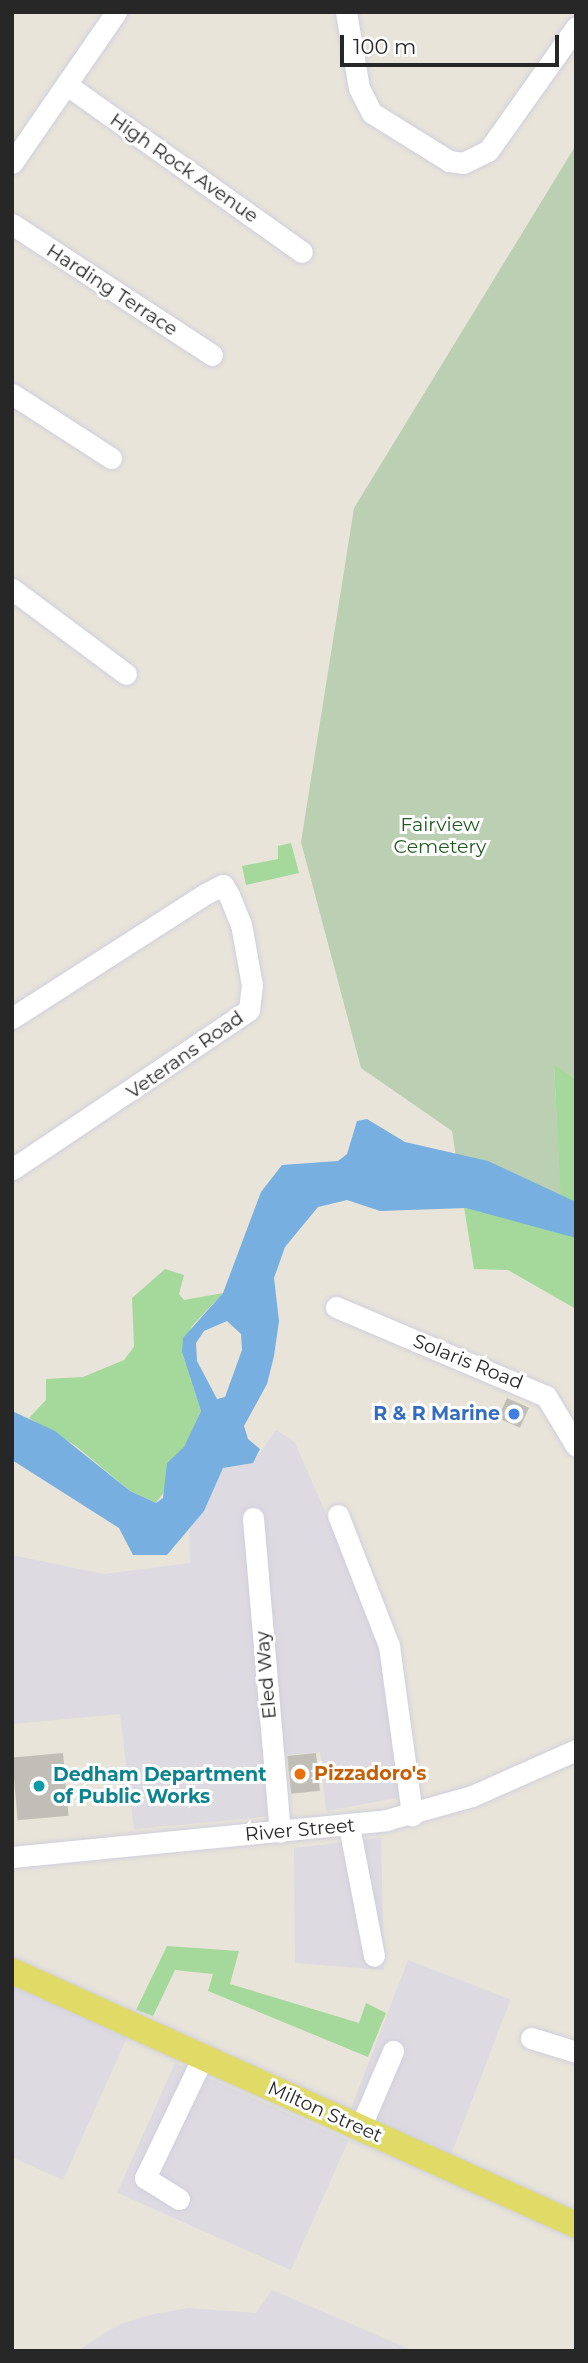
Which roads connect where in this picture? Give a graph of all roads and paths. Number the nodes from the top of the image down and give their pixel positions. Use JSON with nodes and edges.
{"nodes":[{"id":1,"x":116,"y":12,"type":"edge"},
{"id":2,"x":346,"y":12,"type":"edge"},
{"id":3,"x":576,"y":26,"type":"edge"},
{"id":4,"x":67,"y":85,"type":"junction"},
{"id":5,"x":12,"y":163,"type":"edge"},
{"id":6,"x":12,"y":224,"type":"edge"},
{"id":7,"x":302,"y":252,"type":"dead end"},
{"id":8,"x":212,"y":355,"type":"dead end"},
{"id":9,"x":12,"y":394,"type":"edge"},
{"id":10,"x":111,"y":458,"type":"dead end"},
{"id":11,"x":12,"y":589,"type":"edge"},
{"id":12,"x":126,"y":674,"type":"dead end"},
{"id":13,"x":12,"y":1018,"type":"edge"},
{"id":14,"x":12,"y":1169,"type":"edge"},
{"id":15,"x":336,"y":1307,"type":"dead end"},
{"id":16,"x":576,"y":1446,"type":"edge"},
{"id":17,"x":338,"y":1515,"type":"dead end"},
{"id":18,"x":253,"y":1518,"type":"dead end"},
{"id":19,"x":576,"y":1750,"type":"edge"},
{"id":20,"x":412,"y":1815,"type":"junction"},
{"id":21,"x":349,"y":1826,"type":"junction"},
{"id":22,"x":280,"y":1832,"type":"junction"},
{"id":23,"x":12,"y":1857,"type":"edge"},
{"id":24,"x":374,"y":1956,"type":"dead end"},
{"id":25,"x":12,"y":1960,"type":"edge"},
{"id":26,"x":12,"y":1971,"type":"edge"},
{"id":27,"x":75,"y":1999,"type":"junction"},
{"id":28,"x":531,"y":2038,"type":"dead end"},
{"id":29,"x":393,"y":2051,"type":"dead end"},
{"id":30,"x":576,"y":2052,"type":"edge"},
{"id":31,"x":203,"y":2057,"type":"junction"},
{"id":32,"x":360,"y":2127,"type":"junction"},
{"id":33,"x":179,"y":2199,"type":"dead end"},
{"id":34,"x":576,"y":2225,"type":"edge"}],
"edges":[{"from":1,"to":4,"type":"street"},
{"from":2,"to":3,"type":"street"},
{"from":4,"to":5,"type":"street"},
{"from":4,"to":7,"type":"street","name":"High Rock Avenue"},
{"from":6,"to":8,"type":"street","name":"Harding Terrace"},
{"from":9,"to":10,"type":"street"},
{"from":11,"to":12,"type":"street"},
{"from":13,"to":14,"type":"street","name":"Veterans Road"},
{"from":15,"to":16,"type":"street","name":"Solaris Road"},
{"from":17,"to":20,"type":"street"},
{"from":18,"to":22,"type":"street","name":"Eled Way"},
{"from":19,"to":20,"type":"street","name":"River Street"},
{"from":20,"to":21,"type":"street","name":"River Street"},
{"from":21,"to":22,"type":"street","name":"River Street"},
{"from":21,"to":24,"type":"street"},
{"from":22,"to":23,"type":"street","name":"River Street"},
{"from":25,"to":27,"type":"main road","name":"Milton Street"},
{"from":26,"to":27,"type":"main road","name":"Milton Street"},
{"from":27,"to":31,"type":"main road","name":"Milton Street"},
{"from":28,"to":30,"type":"street"},
{"from":29,"to":32,"type":"street"},
{"from":31,"to":32,"type":"main road","name":"Milton Street"},
{"from":31,"to":33,"type":"street"},
{"from":32,"to":34,"type":"main road","name":"Milton Street"}]}
